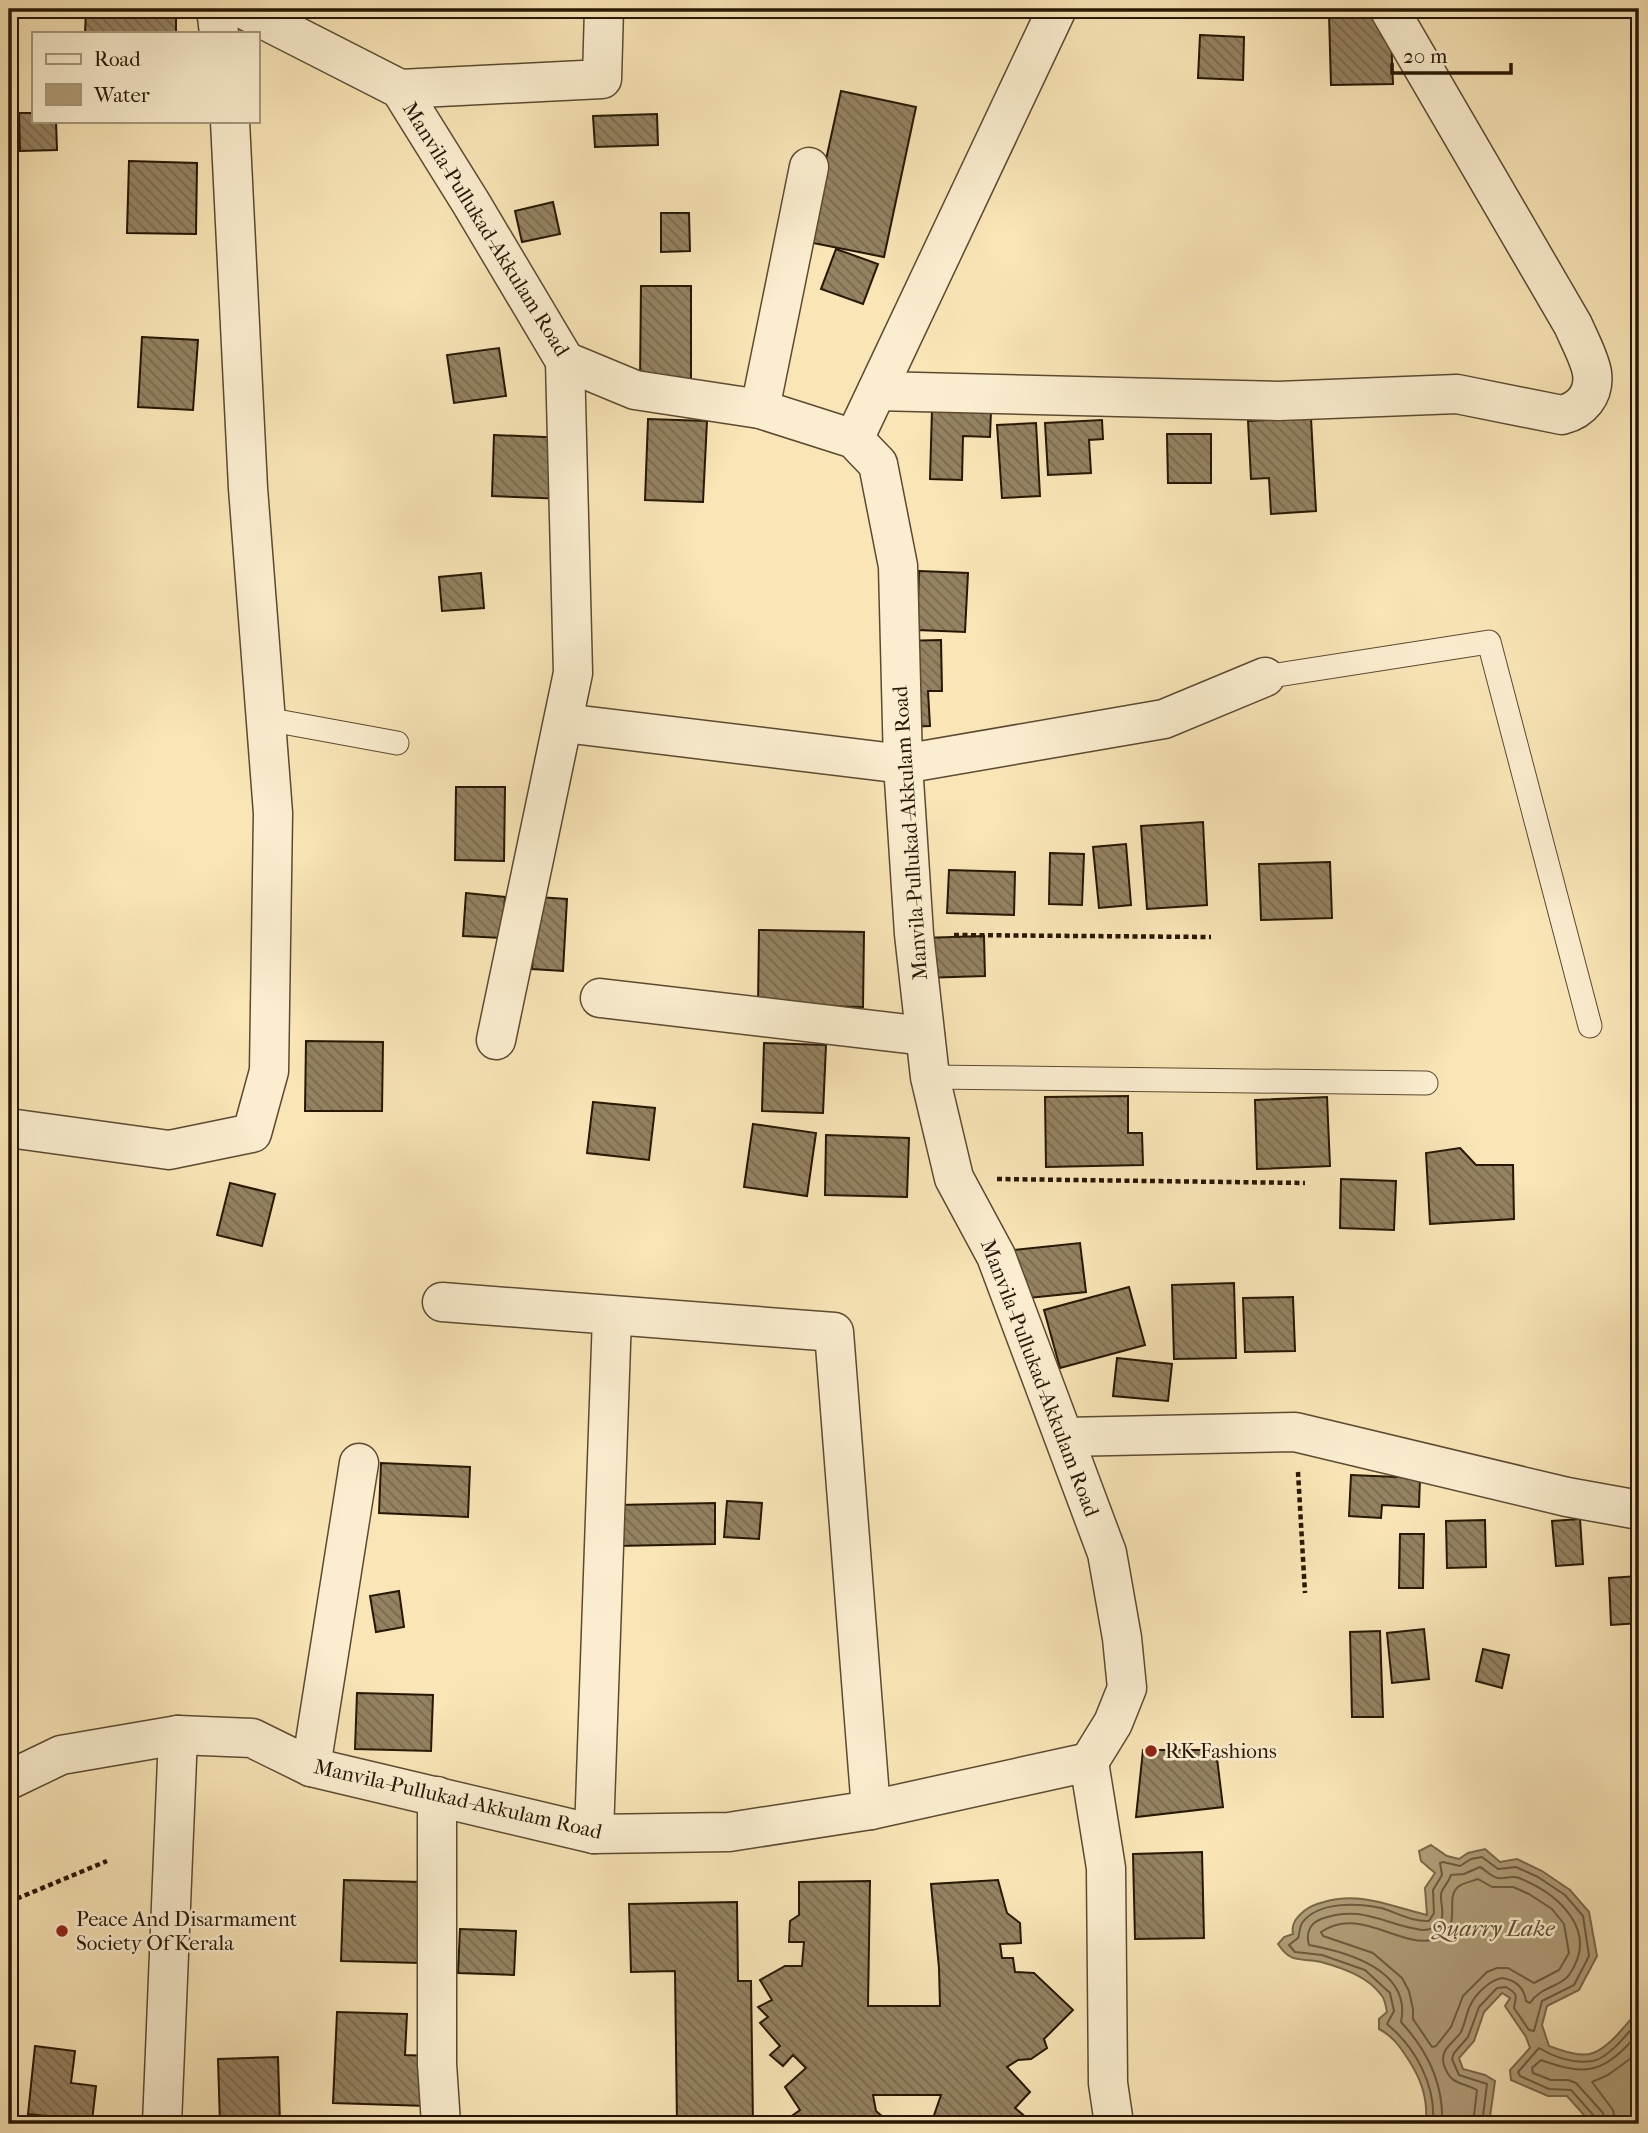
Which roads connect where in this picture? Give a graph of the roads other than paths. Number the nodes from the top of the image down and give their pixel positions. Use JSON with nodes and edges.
{"nodes":[{"id":1,"x":216,"y":9,"type":"edge"},
{"id":2,"x":243,"y":9,"type":"edge"},
{"id":3,"x":604,"y":9,"type":"edge"},
{"id":4,"x":1057,"y":9,"type":"edge"},
{"id":5,"x":1389,"y":9,"type":"edge"},
{"id":6,"x":219,"y":32,"type":"edge"},
{"id":7,"x":400,"y":89,"type":"junction"},
{"id":8,"x":230,"y":122,"type":"edge"},
{"id":9,"x":809,"y":167,"type":"dead end"},
{"id":10,"x":565,"y":361,"type":"junction"},
{"id":11,"x":877,"y":391,"type":"junction"},
{"id":12,"x":760,"y":410,"type":"junction"},
{"id":13,"x":853,"y":439,"type":"junction"},
{"id":14,"x":1265,"y":677,"type":"joint"},
{"id":15,"x":265,"y":719,"type":"junction"},
{"id":16,"x":564,"y":723,"type":"junction"},
{"id":17,"x":397,"y":743,"type":"dead end"},
{"id":18,"x":903,"y":764,"type":"junction"},
{"id":19,"x":600,"y":998,"type":"dead end"},
{"id":20,"x":1590,"y":1026,"type":"dead end"},
{"id":21,"x":925,"y":1036,"type":"junction"},
{"id":22,"x":496,"y":1040,"type":"dead end"},
{"id":23,"x":930,"y":1077,"type":"junction"},
{"id":24,"x":1426,"y":1083,"type":"dead end"},
{"id":25,"x":9,"y":1128,"type":"edge"},
{"id":26,"x":442,"y":1302,"type":"dead end"},
{"id":27,"x":612,"y":1316,"type":"junction"},
{"id":28,"x":1065,"y":1437,"type":"junction"},
{"id":29,"x":359,"y":1463,"type":"dead end"},
{"id":30,"x":1639,"y":1510,"type":"edge"},
{"id":31,"x":178,"y":1735,"type":"junction"},
{"id":32,"x":1089,"y":1762,"type":"junction"},
{"id":33,"x":311,"y":1767,"type":"junction"},
{"id":34,"x":9,"y":1780,"type":"edge"},
{"id":35,"x":437,"y":1796,"type":"junction"},
{"id":36,"x":871,"y":1810,"type":"junction"},
{"id":37,"x":594,"y":1834,"type":"junction"},
{"id":38,"x":162,"y":2124,"type":"edge"},
{"id":39,"x":442,"y":2124,"type":"edge"},
{"id":40,"x":1114,"y":2124,"type":"edge"}],
"edges":[{"from":1,"to":6,"type":"street"},
{"from":2,"to":7,"type":"street","name":"Manvila-Pullukad-Akkulam Road"},
{"from":3,"to":7,"type":"street"},
{"from":4,"to":11,"type":"street"},
{"from":5,"to":11,"type":"street"},
{"from":7,"to":10,"type":"street","name":"Manvila-Pullukad-Akkulam Road"},
{"from":8,"to":15,"type":"street"},
{"from":9,"to":12,"type":"street"},
{"from":10,"to":12,"type":"street","name":"Manvila-Pullukad-Akkulam Road"},
{"from":10,"to":16,"type":"street"},
{"from":11,"to":13,"type":"street"},
{"from":12,"to":13,"type":"street","name":"Manvila-Pullukad-Akkulam Road"},
{"from":13,"to":18,"type":"street","name":"Manvila-Pullukad-Akkulam Road"},
{"from":14,"to":18,"type":"street"},
{"from":14,"to":20,"type":"lane"},
{"from":15,"to":17,"type":"lane"},
{"from":15,"to":25,"type":"street"},
{"from":16,"to":18,"type":"street"},
{"from":16,"to":22,"type":"street"},
{"from":18,"to":21,"type":"street","name":"Manvila-Pullukad-Akkulam Road"},
{"from":19,"to":21,"type":"street"},
{"from":21,"to":23,"type":"street","name":"Manvila-Pullukad-Akkulam Road"},
{"from":23,"to":24,"type":"lane"},
{"from":23,"to":28,"type":"street","name":"Manvila-Pullukad-Akkulam Road"},
{"from":26,"to":27,"type":"street"},
{"from":27,"to":36,"type":"street"},
{"from":27,"to":37,"type":"street"},
{"from":28,"to":30,"type":"street"},
{"from":28,"to":32,"type":"street","name":"Manvila-Pullukad-Akkulam Road"},
{"from":29,"to":33,"type":"street"},
{"from":31,"to":33,"type":"street","name":"Manvila-Pullukad-Akkulam Road"},
{"from":31,"to":34,"type":"street","name":"Manvila-Pullukad-Akkulam Road"},
{"from":31,"to":38,"type":"street"},
{"from":32,"to":36,"type":"street","name":"Manvila-Pullukad-Akkulam Road"},
{"from":32,"to":40,"type":"street"},
{"from":33,"to":35,"type":"street","name":"Manvila-Pullukad-Akkulam Road"},
{"from":35,"to":37,"type":"street","name":"Manvila-Pullukad-Akkulam Road"},
{"from":35,"to":39,"type":"street"},
{"from":36,"to":37,"type":"street","name":"Manvila-Pullukad-Akkulam Road"}]}
